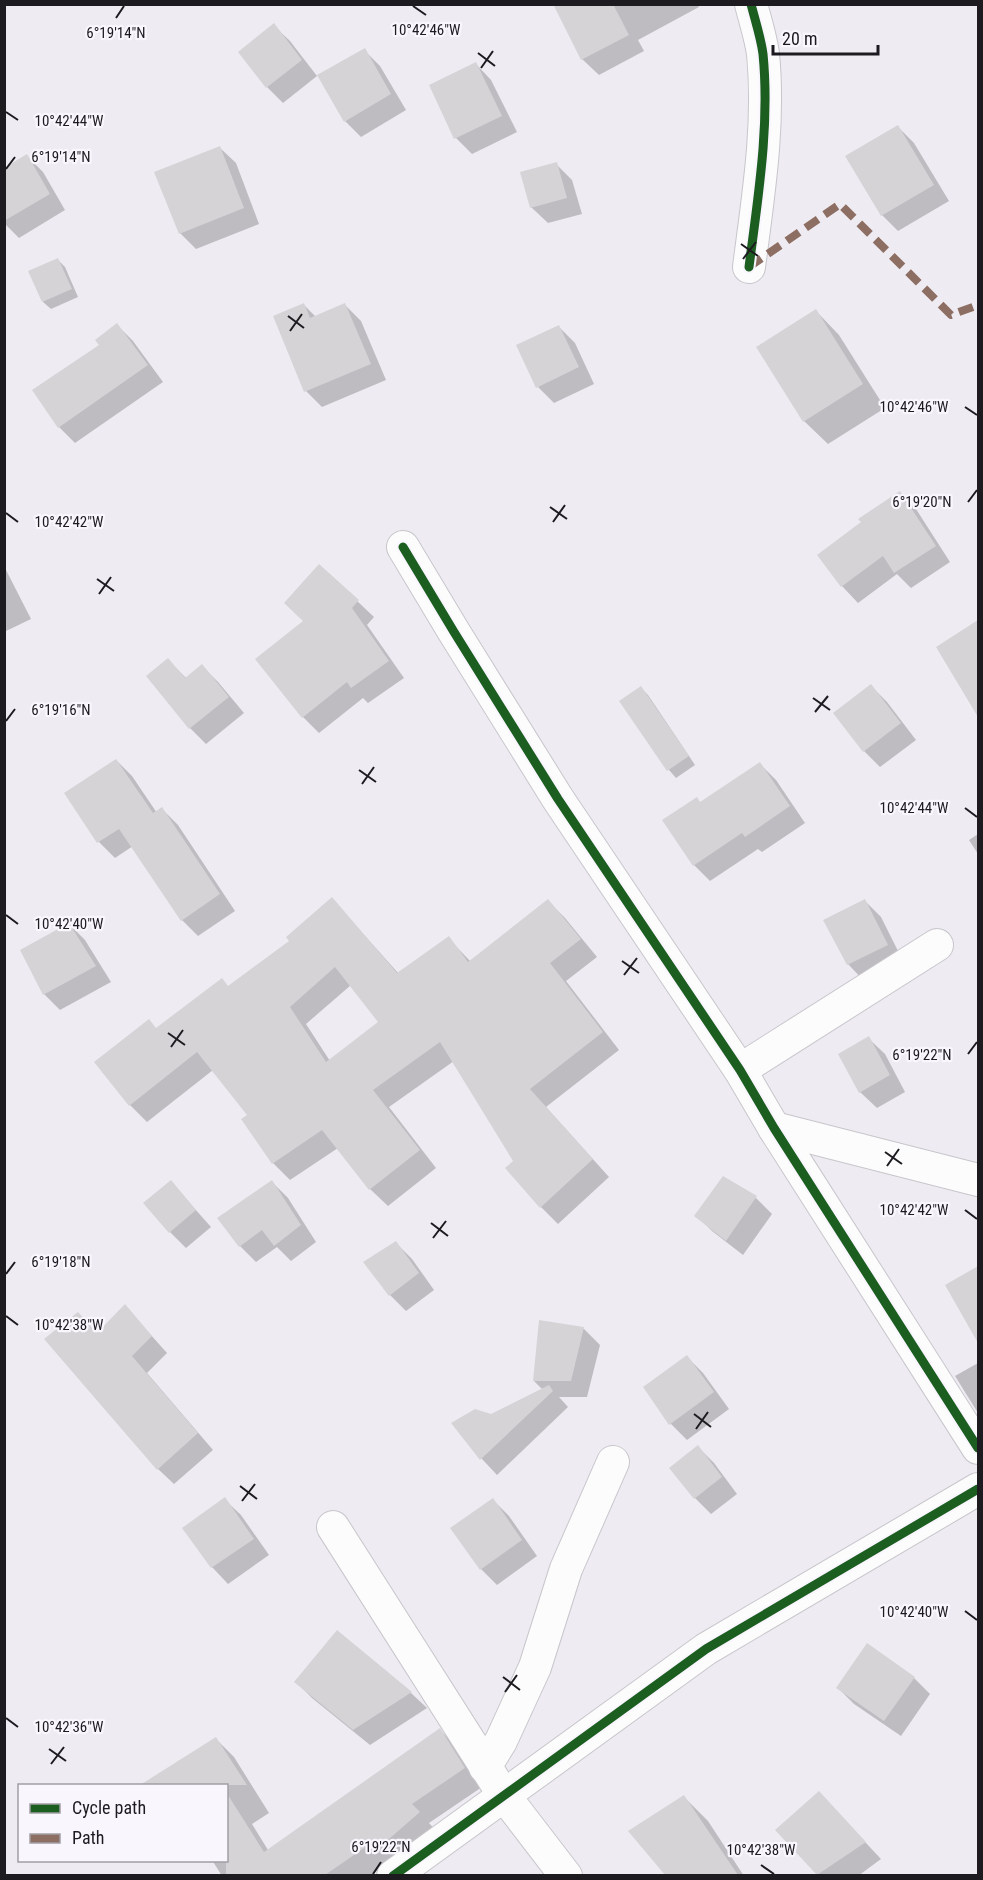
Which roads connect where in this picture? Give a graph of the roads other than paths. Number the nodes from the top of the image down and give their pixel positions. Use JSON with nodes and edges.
{"nodes":[{"id":1,"x":751,"y":4,"type":"edge"},
{"id":2,"x":749,"y":267,"type":"dead end"},
{"id":3,"x":403,"y":547,"type":"dead end"},
{"id":4,"x":937,"y":945,"type":"dead end"},
{"id":5,"x":740,"y":1070,"type":"junction"},
{"id":6,"x":774,"y":1128,"type":"junction"},
{"id":7,"x":978,"y":1180,"type":"edge"},
{"id":8,"x":978,"y":1448,"type":"edge"},
{"id":9,"x":613,"y":1462,"type":"dead end"},
{"id":10,"x":978,"y":1489,"type":"edge"},
{"id":11,"x":333,"y":1527,"type":"dead end"},
{"id":12,"x":485,"y":1767,"type":"junction"},
{"id":13,"x":503,"y":1794,"type":"junction"},
{"id":14,"x":393,"y":1875,"type":"edge"},
{"id":15,"x":566,"y":1875,"type":"edge"}],
"edges":[{"from":1,"to":2,"type":"street"},
{"from":3,"to":5,"type":"street"},
{"from":4,"to":5,"type":"street"},
{"from":5,"to":6,"type":"street"},
{"from":6,"to":7,"type":"street"},
{"from":6,"to":8,"type":"street"},
{"from":9,"to":12,"type":"street"},
{"from":10,"to":13,"type":"street"},
{"from":11,"to":12,"type":"street"},
{"from":12,"to":13,"type":"street"},
{"from":13,"to":14,"type":"street"},
{"from":13,"to":15,"type":"street"}]}
